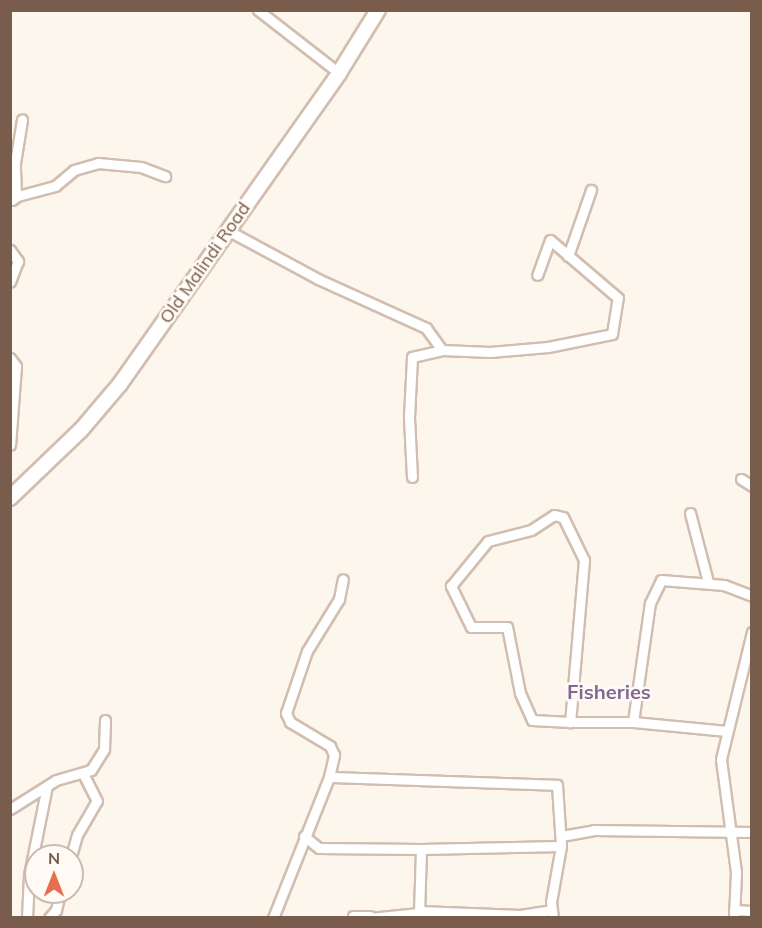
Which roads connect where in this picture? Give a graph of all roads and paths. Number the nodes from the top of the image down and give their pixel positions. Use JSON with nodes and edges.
{"nodes":[{"id":1,"x":258,"y":10,"type":"edge"},
{"id":2,"x":378,"y":10,"type":"edge"},
{"id":3,"x":339,"y":72,"type":"junction"},
{"id":4,"x":22,"y":120,"type":"dead end"},
{"id":5,"x":165,"y":176,"type":"dead end"},
{"id":6,"x":591,"y":190,"type":"dead end"},
{"id":7,"x":12,"y":199,"type":"edge"},
{"id":8,"x":229,"y":231,"type":"junction"},
{"id":9,"x":10,"y":250,"type":"edge"},
{"id":10,"x":568,"y":255,"type":"junction"},
{"id":11,"x":537,"y":275,"type":"dead end"},
{"id":12,"x":10,"y":282,"type":"edge"},
{"id":13,"x":442,"y":350,"type":"junction"},
{"id":14,"x":10,"y":358,"type":"edge"},
{"id":15,"x":10,"y":445,"type":"edge"},
{"id":16,"x":412,"y":477,"type":"dead end"},
{"id":17,"x":741,"y":479,"type":"dead end"},
{"id":18,"x":752,"y":486,"type":"edge"},
{"id":19,"x":13,"y":492,"type":"edge"},
{"id":20,"x":690,"y":513,"type":"dead end"},
{"id":21,"x":343,"y":579,"type":"dead end"},
{"id":22,"x":708,"y":582,"type":"junction"},
{"id":23,"x":752,"y":596,"type":"edge"},
{"id":24,"x":752,"y":632,"type":"edge"},
{"id":25,"x":105,"y":720,"type":"dead end"},
{"id":26,"x":570,"y":722,"type":"junction"},
{"id":27,"x":633,"y":722,"type":"junction"},
{"id":28,"x":727,"y":731,"type":"junction"},
{"id":29,"x":84,"y":775,"type":"junction"},
{"id":30,"x":329,"y":777,"type":"junction"},
{"id":31,"x":47,"y":786,"type":"junction"},
{"id":32,"x":10,"y":809,"type":"edge"},
{"id":33,"x":732,"y":832,"type":"junction"},
{"id":34,"x":752,"y":832,"type":"edge"},
{"id":35,"x":304,"y":836,"type":"junction"},
{"id":36,"x":561,"y":841,"type":"junction"},
{"id":37,"x":74,"y":844,"type":"edge"},
{"id":38,"x":421,"y":849,"type":"junction"},
{"id":39,"x":57,"y":904,"type":"edge"},
{"id":40,"x":420,"y":911,"type":"junction"},
{"id":41,"x":752,"y":911,"type":"edge"},
{"id":42,"x":552,"y":914,"type":"edge"},
{"id":43,"x":734,"y":914,"type":"edge"},
{"id":44,"x":353,"y":916,"type":"edge"},
{"id":45,"x":370,"y":917,"type":"edge"},
{"id":46,"x":27,"y":918,"type":"edge"},
{"id":47,"x":49,"y":918,"type":"edge"},
{"id":48,"x":273,"y":918,"type":"edge"}],
"edges":[{"from":1,"to":3,"type":"street"},
{"from":2,"to":3,"type":"main road","name":"Old Malindi Road"},
{"from":3,"to":8,"type":"main road","name":"Old Malindi Road"},
{"from":4,"to":7,"type":"street"},
{"from":5,"to":7,"type":"street"},
{"from":6,"to":10,"type":"street"},
{"from":8,"to":13,"type":"street"},
{"from":8,"to":19,"type":"main road","name":"Old Malindi Road"},
{"from":9,"to":12,"type":"street"},
{"from":10,"to":11,"type":"street"},
{"from":10,"to":13,"type":"street"},
{"from":13,"to":16,"type":"street"},
{"from":14,"to":15,"type":"street"},
{"from":17,"to":18,"type":"street"},
{"from":20,"to":22,"type":"street"},
{"from":21,"to":30,"type":"street"},
{"from":22,"to":23,"type":"street"},
{"from":22,"to":27,"type":"street"},
{"from":24,"to":28,"type":"street"},
{"from":25,"to":29,"type":"street"},
{"from":26,"to":26,"type":"street"},
{"from":26,"to":27,"type":"street"},
{"from":27,"to":28,"type":"street"},
{"from":28,"to":33,"type":"street"},
{"from":29,"to":31,"type":"street"},
{"from":29,"to":37,"type":"street"},
{"from":30,"to":35,"type":"street"},
{"from":30,"to":36,"type":"street"},
{"from":31,"to":32,"type":"street"},
{"from":31,"to":46,"type":"street"},
{"from":33,"to":34,"type":"street"},
{"from":33,"to":36,"type":"street"},
{"from":33,"to":43,"type":"street"},
{"from":35,"to":38,"type":"street"},
{"from":35,"to":48,"type":"street"},
{"from":36,"to":38,"type":"street"},
{"from":36,"to":42,"type":"street"},
{"from":38,"to":40,"type":"street"},
{"from":39,"to":47,"type":"street"},
{"from":40,"to":42,"type":"street"},
{"from":40,"to":45,"type":"street"},
{"from":41,"to":43,"type":"street"},
{"from":44,"to":45,"type":"street"}]}
